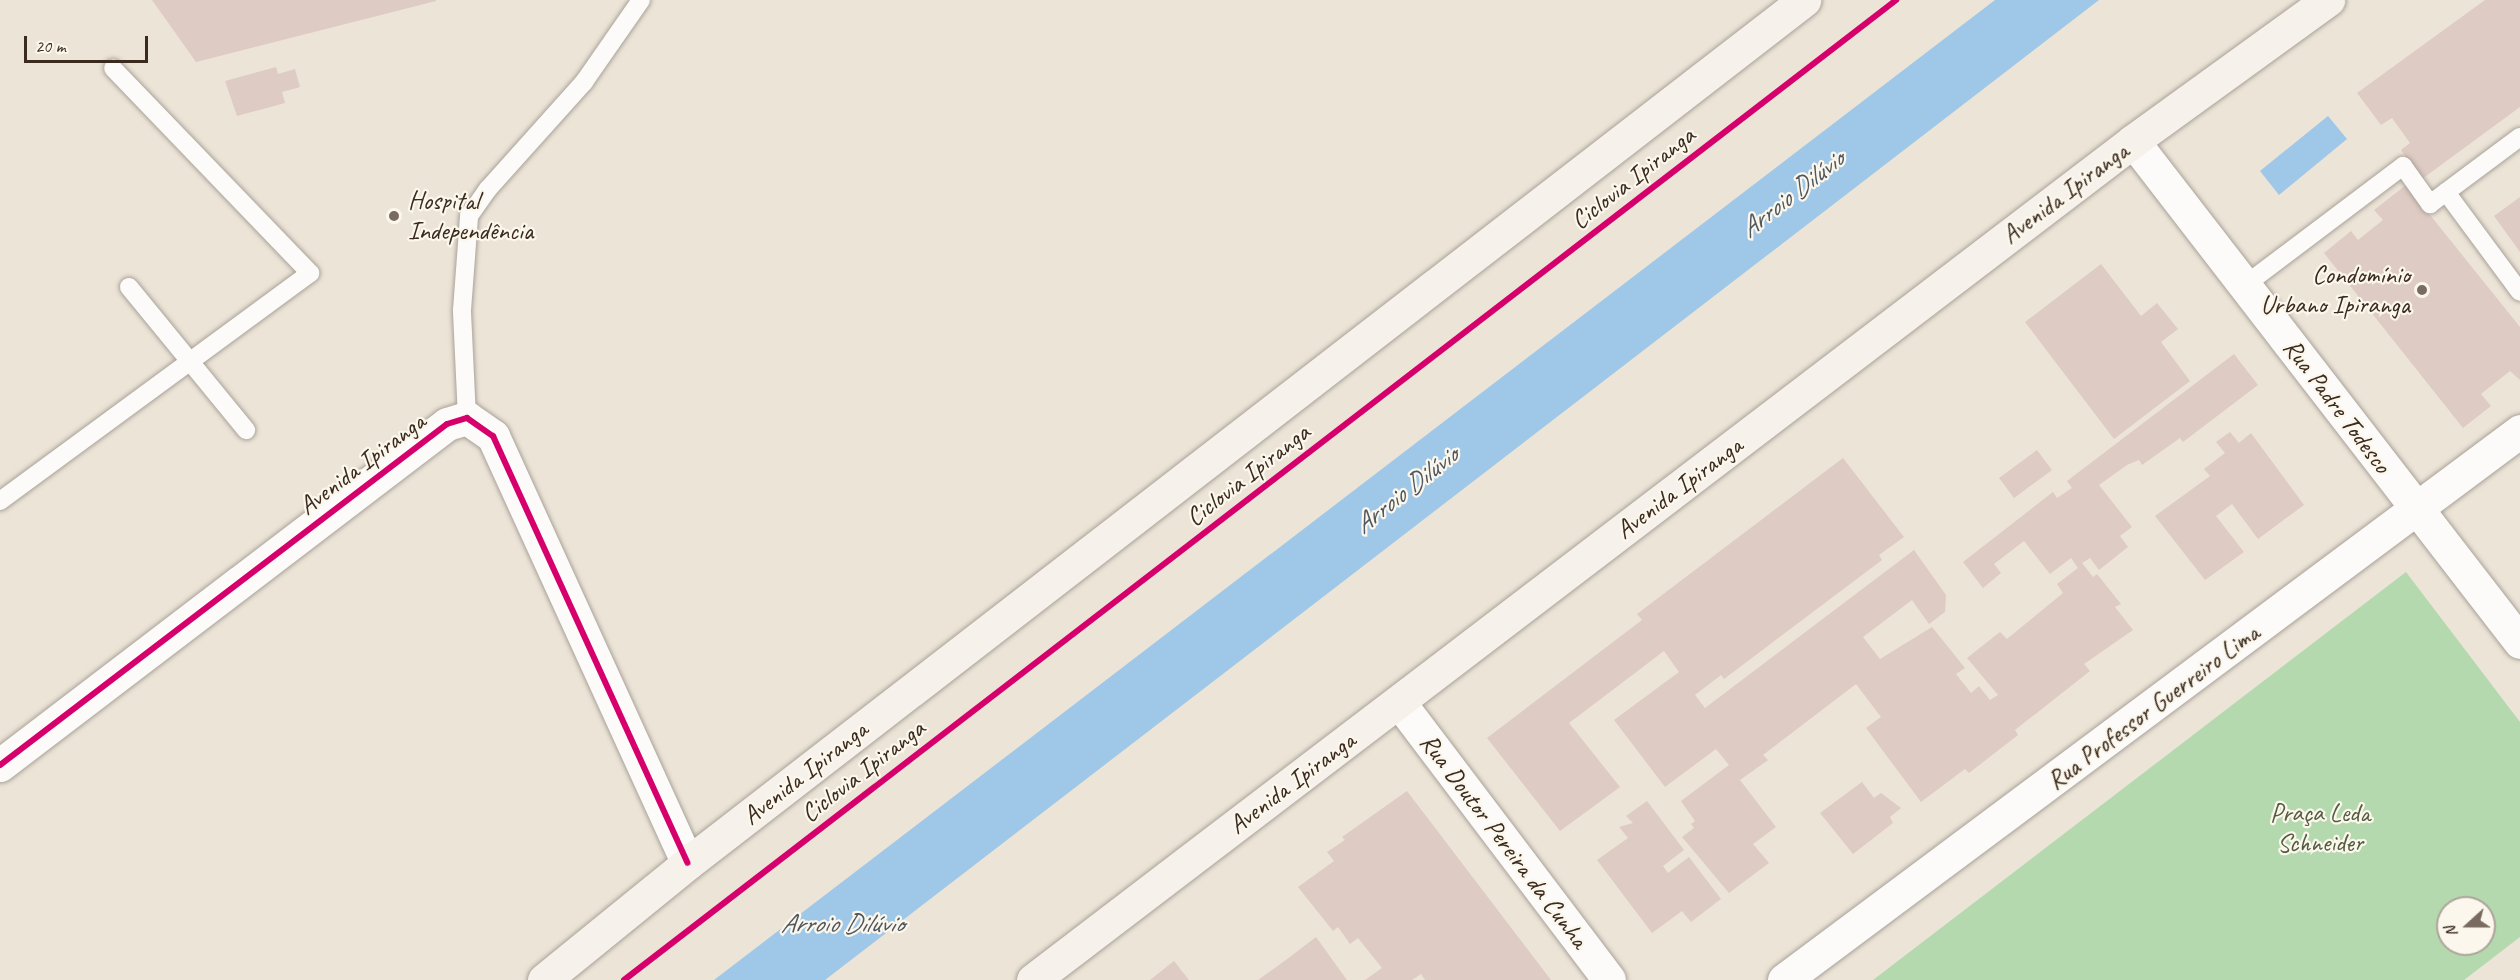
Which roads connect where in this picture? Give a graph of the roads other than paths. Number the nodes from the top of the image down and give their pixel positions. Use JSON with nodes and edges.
{"nodes":[{"id":1,"x":641,"y":0,"type":"edge"},
{"id":2,"x":1804,"y":0,"type":"edge"},
{"id":3,"x":2328,"y":0,"type":"edge"},
{"id":4,"x":113,"y":68,"type":"dead end"},
{"id":5,"x":2520,"y":137,"type":"edge"},
{"id":6,"x":2133,"y":141,"type":"junction"},
{"id":7,"x":2446,"y":192,"type":"junction"},
{"id":8,"x":2245,"y":285,"type":"junction"},
{"id":9,"x":129,"y":287,"type":"dead end"},
{"id":10,"x":2520,"y":292,"type":"edge"},
{"id":11,"x":189,"y":362,"type":"junction"},
{"id":12,"x":467,"y":418,"type":"junction"},
{"id":13,"x":246,"y":430,"type":"dead end"},
{"id":14,"x":2520,"y":431,"type":"edge"},
{"id":15,"x":1,"y":498,"type":"edge"},
{"id":16,"x":2417,"y":510,"type":"junction"},
{"id":17,"x":2520,"y":642,"type":"edge"},
{"id":18,"x":1399,"y":702,"type":"junction"},
{"id":19,"x":0,"y":765,"type":"edge"},
{"id":20,"x":688,"y":863,"type":"junction"},
{"id":21,"x":544,"y":980,"type":"edge"},
{"id":22,"x":1033,"y":980,"type":"edge"},
{"id":23,"x":1609,"y":980,"type":"edge"},
{"id":24,"x":1784,"y":980,"type":"edge"}],
"edges":[{"from":1,"to":12,"type":"lane"},
{"from":2,"to":20,"type":"main road","name":"Avenida Ipiranga"},
{"from":3,"to":6,"type":"main road","name":"Avenida Ipiranga"},
{"from":4,"to":11,"type":"lane"},
{"from":5,"to":7,"type":"lane"},
{"from":6,"to":8,"type":"street","name":"Rua Padre Todesco"},
{"from":6,"to":18,"type":"main road","name":"Avenida Ipiranga"},
{"from":7,"to":8,"type":"lane"},
{"from":7,"to":10,"type":"lane"},
{"from":8,"to":16,"type":"street","name":"Rua Padre Todesco"},
{"from":9,"to":11,"type":"lane"},
{"from":11,"to":13,"type":"lane"},
{"from":11,"to":15,"type":"lane"},
{"from":12,"to":19,"type":"street","name":"Avenida Ipiranga"},
{"from":12,"to":20,"type":"street","name":"Avenida Ipiranga"},
{"from":14,"to":16,"type":"street","name":"Rua Professor Guerreiro Lima"},
{"from":16,"to":17,"type":"street","name":"Rua Padre Todesco"},
{"from":16,"to":24,"type":"street","name":"Rua Professor Guerreiro Lima"},
{"from":18,"to":22,"type":"main road","name":"Avenida Ipiranga"},
{"from":18,"to":23,"type":"street","name":"Rua Doutor Pereira da Cunha"},
{"from":20,"to":21,"type":"main road","name":"Avenida Ipiranga"}]}
